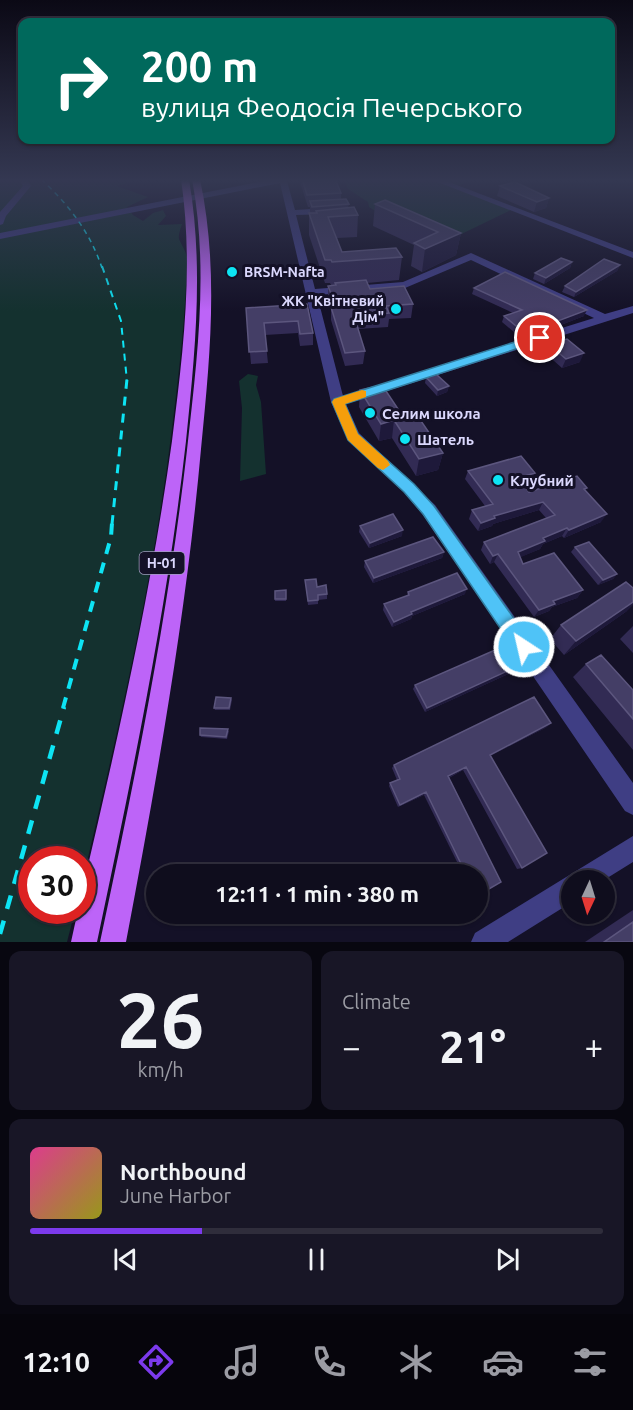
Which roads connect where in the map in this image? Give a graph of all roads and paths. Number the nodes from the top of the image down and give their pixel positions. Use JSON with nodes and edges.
{"nodes":[{"id":1,"x":1,"y":223,"type":"edge"},
{"id":2,"x":60,"y":223,"type":"edge"},
{"id":3,"x":192,"y":223,"type":"edge"},
{"id":4,"x":203,"y":223,"type":"edge"},
{"id":5,"x":295,"y":223,"type":"edge"},
{"id":6,"x":549,"y":223,"type":"edge"},
{"id":7,"x":13,"y":234,"type":"junction"},
{"id":8,"x":0,"y":236,"type":"edge"},
{"id":9,"x":633,"y":255,"type":"edge"},
{"id":10,"x":311,"y":292,"type":"junction"},
{"id":11,"x":633,"y":309,"type":"edge"},
{"id":12,"x":604,"y":318,"type":"junction"},
{"id":13,"x":338,"y":402,"type":"junction"},
{"id":14,"x":633,"y":803,"type":"edge"},
{"id":15,"x":633,"y":848,"type":"edge"},
{"id":16,"x":598,"y":870,"type":"edge"},
{"id":17,"x":561,"y":894,"type":"edge"},
{"id":18,"x":84,"y":942,"type":"edge"},
{"id":19,"x":113,"y":942,"type":"edge"},
{"id":20,"x":484,"y":942,"type":"edge"}],
"edges":[{"from":1,"to":7,"type":"street"},
{"from":2,"to":7,"type":"street"},
{"from":3,"to":18,"type":"main road","number":"Н-01"},
{"from":4,"to":19,"type":"main road","number":"Н-01"},
{"from":5,"to":10,"type":"street"},
{"from":6,"to":9,"type":"street"},
{"from":7,"to":8,"type":"street"},
{"from":10,"to":12,"type":"street"},
{"from":10,"to":13,"type":"street"},
{"from":11,"to":12,"type":"street"},
{"from":12,"to":13,"type":"street"},
{"from":13,"to":14,"type":"street"},
{"from":15,"to":16,"type":"street"},
{"from":17,"to":20,"type":"street"}]}
